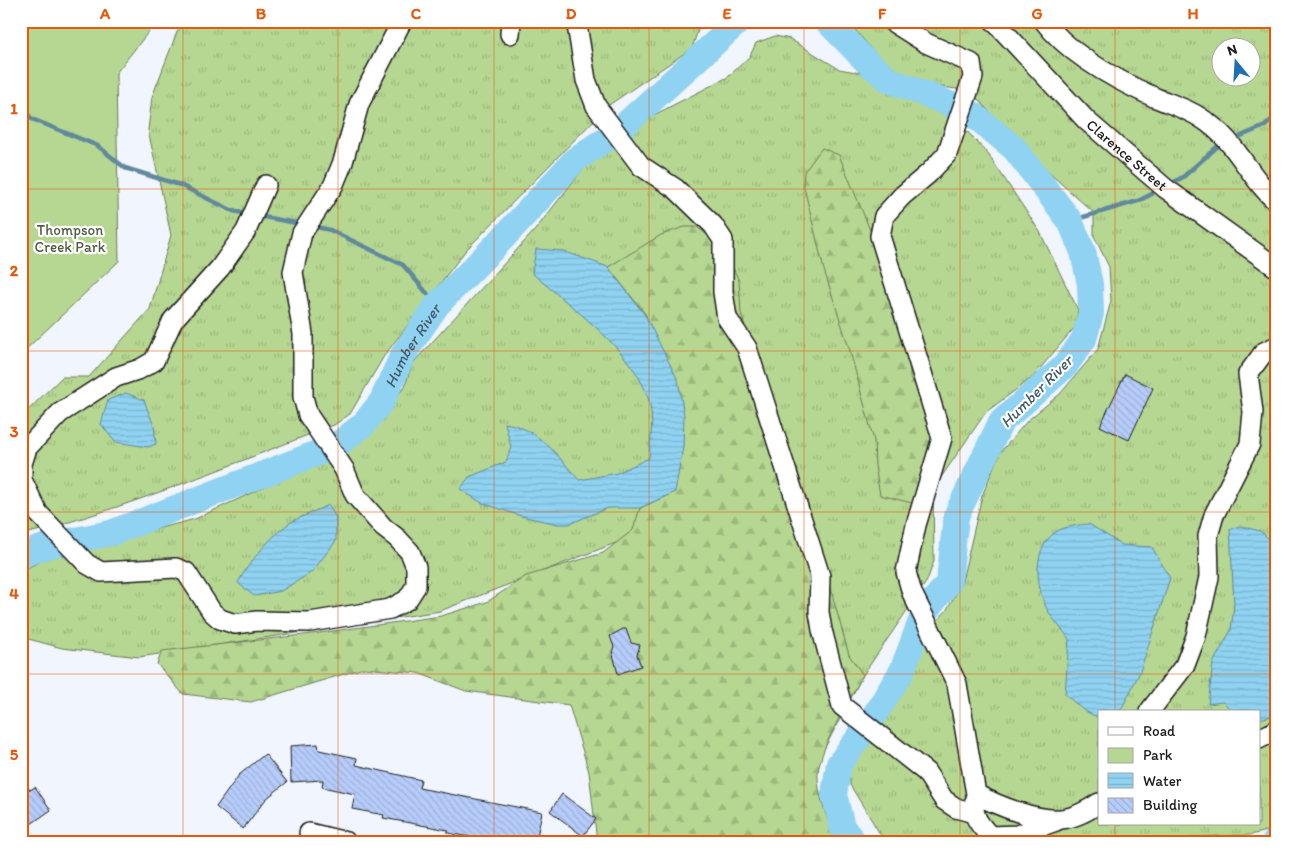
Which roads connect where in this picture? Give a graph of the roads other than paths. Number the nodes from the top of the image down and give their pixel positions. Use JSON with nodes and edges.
{"nodes":[{"id":1,"x":402,"y":21,"type":"edge"},
{"id":2,"x":574,"y":21,"type":"edge"},
{"id":3,"x":891,"y":21,"type":"edge"},
{"id":4,"x":994,"y":21,"type":"edge"},
{"id":5,"x":1044,"y":21,"type":"edge"},
{"id":6,"x":266,"y":185,"type":"dead end"},
{"id":7,"x":1277,"y":202,"type":"edge"},
{"id":8,"x":1277,"y":268,"type":"edge"},
{"id":9,"x":1277,"y":346,"type":"edge"},
{"id":10,"x":1151,"y":710,"type":"edge"},
{"id":11,"x":1277,"y":730,"type":"edge"},
{"id":12,"x":1260,"y":738,"type":"edge"},
{"id":13,"x":976,"y":794,"type":"junction"},
{"id":14,"x":1098,"y":804,"type":"edge"},
{"id":15,"x":974,"y":813,"type":"junction"},
{"id":16,"x":1082,"y":814,"type":"edge"},
{"id":17,"x":309,"y":833,"type":"dead end"},
{"id":18,"x":346,"y":842,"type":"edge"}],
"edges":[{"from":1,"to":6,"type":"street"},
{"from":2,"to":15,"type":"street"},
{"from":3,"to":13,"type":"street"},
{"from":4,"to":8,"type":"street","name":"Clarence Street"},
{"from":5,"to":7,"type":"street"},
{"from":9,"to":10,"type":"street"},
{"from":11,"to":12,"type":"street"},
{"from":13,"to":15,"type":"street"},
{"from":13,"to":16,"type":"street"},
{"from":14,"to":16,"type":"street"},
{"from":15,"to":16,"type":"street"},
{"from":17,"to":18,"type":"street"}]}
